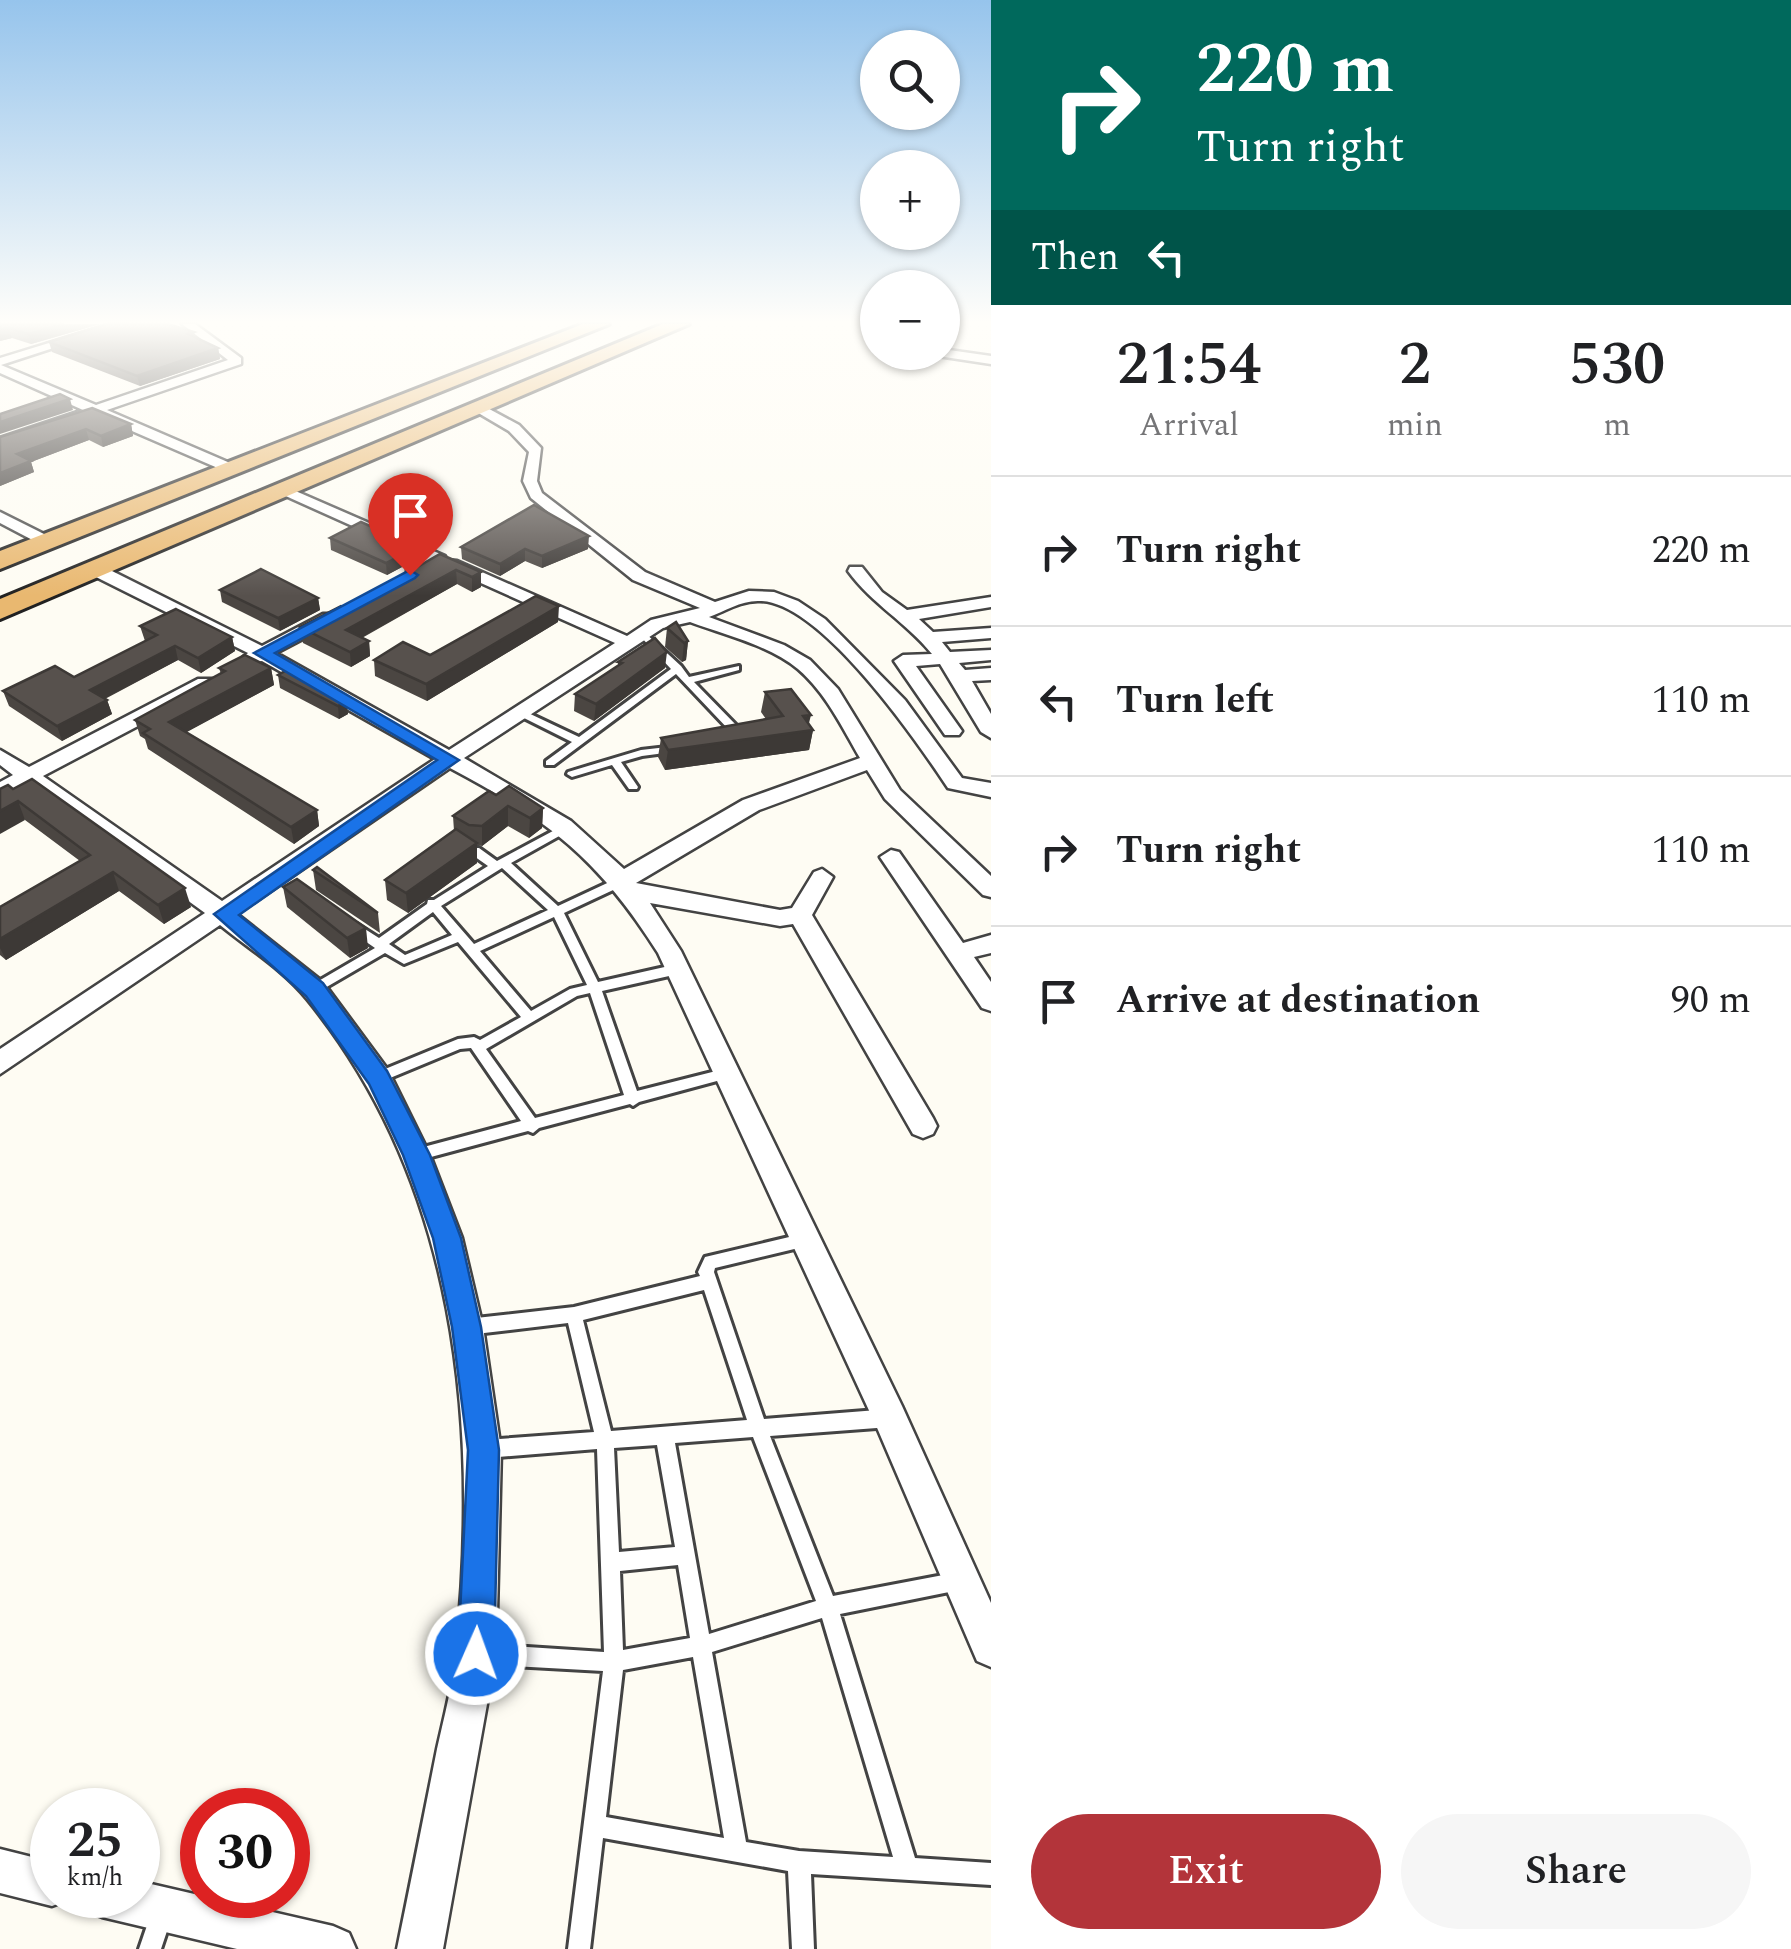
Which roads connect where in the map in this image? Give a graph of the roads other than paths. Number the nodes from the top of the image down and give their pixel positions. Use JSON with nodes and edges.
{"nodes":[{"id":1,"x":82,"y":415,"type":"edge"},
{"id":2,"x":107,"y":415,"type":"edge"},
{"id":3,"x":368,"y":415,"type":"edge"},
{"id":4,"x":463,"y":415,"type":"edge"},
{"id":5,"x":492,"y":415,"type":"edge"},
{"id":6,"x":0,"y":443,"type":"edge"},
{"id":7,"x":232,"y":469,"type":"junction"},
{"id":8,"x":284,"y":490,"type":"junction"},
{"id":9,"x":0,"y":517,"type":"edge"},
{"id":10,"x":48,"y":542,"type":"junction"},
{"id":11,"x":447,"y":555,"type":"junction"},
{"id":12,"x":0,"y":561,"type":"edge"},
{"id":13,"x":96,"y":570,"type":"junction"},
{"id":14,"x":856,"y":571,"type":"dead end"},
{"id":15,"x":391,"y":584,"type":"edge"},
{"id":16,"x":991,"y":602,"type":"edge"},
{"id":17,"x":716,"y":609,"type":"junction"},
{"id":18,"x":0,"y":610,"type":"edge"},
{"id":19,"x":343,"y":610,"type":"edge"},
{"id":20,"x":904,"y":616,"type":"junction"},
{"id":21,"x":692,"y":617,"type":"junction"},
{"id":22,"x":991,"y":633,"type":"edge"},
{"id":23,"x":928,"y":638,"type":"junction"},
{"id":24,"x":636,"y":639,"type":"junction"},
{"id":25,"x":262,"y":653,"type":"junction"},
{"id":26,"x":991,"y":655,"type":"edge"},
{"id":27,"x":945,"y":659,"type":"junction"},
{"id":28,"x":678,"y":668,"type":"junction"},
{"id":29,"x":736,"y":668,"type":"dead end"},
{"id":30,"x":991,"y":674,"type":"edge"},
{"id":31,"x":690,"y":680,"type":"junction"},
{"id":32,"x":991,"y":692,"type":"edge"},
{"id":33,"x":979,"y":708,"type":"edge"},
{"id":34,"x":521,"y":713,"type":"junction"},
{"id":35,"x":952,"y":731,"type":"junction"},
{"id":36,"x":924,"y":733,"type":"junction"},
{"id":37,"x":577,"y":740,"type":"junction"},
{"id":38,"x":714,"y":742,"type":"edge"},
{"id":39,"x":696,"y":746,"type":"edge"},
{"id":40,"x":0,"y":756,"type":"edge"},
{"id":41,"x":450,"y":760,"type":"junction"},
{"id":42,"x":614,"y":760,"type":"junction"},
{"id":43,"x":872,"y":761,"type":"junction"},
{"id":44,"x":14,"y":782,"type":"edge"},
{"id":45,"x":633,"y":787,"type":"dead end"},
{"id":46,"x":991,"y":790,"type":"edge"},
{"id":47,"x":566,"y":828,"type":"junction"},
{"id":48,"x":474,"y":851,"type":"edge"},
{"id":49,"x":892,"y":857,"type":"dead end"},
{"id":50,"x":498,"y":863,"type":"junction"},
{"id":51,"x":822,"y":877,"type":"dead end"},
{"id":52,"x":626,"y":886,"type":"junction"},
{"id":53,"x":991,"y":890,"type":"edge"},
{"id":54,"x":432,"y":904,"type":"junction"},
{"id":55,"x":558,"y":913,"type":"junction"},
{"id":56,"x":224,"y":914,"type":"junction"},
{"id":57,"x":337,"y":915,"type":"edge"},
{"id":58,"x":800,"y":915,"type":"junction"},
{"id":59,"x":460,"y":936,"type":"junction"},
{"id":60,"x":991,"y":944,"type":"edge"},
{"id":61,"x":381,"y":946,"type":"junction"},
{"id":62,"x":472,"y":950,"type":"junction"},
{"id":63,"x":958,"y":953,"type":"junction"},
{"id":64,"x":678,"y":969,"type":"junction"},
{"id":65,"x":594,"y":988,"type":"junction"},
{"id":66,"x":314,"y":990,"type":"junction"},
{"id":67,"x":991,"y":1001,"type":"edge"},
{"id":68,"x":530,"y":1020,"type":"junction"},
{"id":69,"x":478,"y":1048,"type":"junction"},
{"id":70,"x":0,"y":1063,"type":"edge"},
{"id":71,"x":728,"y":1074,"type":"junction"},
{"id":72,"x":378,"y":1078,"type":"junction"},
{"id":73,"x":633,"y":1100,"type":"junction"},
{"id":74,"x":923,"y":1126,"type":"dead end"},
{"id":75,"x":532,"y":1128,"type":"junction"},
{"id":76,"x":416,"y":1155,"type":"junction"},
{"id":77,"x":808,"y":1240,"type":"junction"},
{"id":78,"x":709,"y":1281,"type":"junction"},
{"id":79,"x":574,"y":1315,"type":"junction"},
{"id":80,"x":467,"y":1327,"type":"junction"},
{"id":81,"x":890,"y":1418,"type":"junction"},
{"id":82,"x":759,"y":1430,"type":"junction"},
{"id":83,"x":665,"y":1438,"type":"junction"},
{"id":84,"x":605,"y":1443,"type":"junction"},
{"id":85,"x":484,"y":1450,"type":"junction"},
{"id":86,"x":684,"y":1555,"type":"junction"},
{"id":87,"x":611,"y":1562,"type":"junction"},
{"id":88,"x":963,"y":1580,"type":"junction"},
{"id":89,"x":828,"y":1608,"type":"junction"},
{"id":90,"x":700,"y":1646,"type":"junction"},
{"id":91,"x":991,"y":1646,"type":"edge"},
{"id":92,"x":476,"y":1654,"type":"junction"},
{"id":93,"x":614,"y":1662,"type":"junction"},
{"id":94,"x":594,"y":1826,"type":"junction"},
{"id":95,"x":737,"y":1850,"type":"junction"},
{"id":96,"x":800,"y":1862,"type":"junction"},
{"id":97,"x":907,"y":1867,"type":"junction"},
{"id":98,"x":0,"y":1872,"type":"edge"},
{"id":99,"x":991,"y":1874,"type":"edge"},
{"id":100,"x":30,"y":1879,"type":"edge"},
{"id":101,"x":157,"y":1929,"type":"edge"},
{"id":102,"x":333,"y":1949,"type":"edge"},
{"id":103,"x":420,"y":1949,"type":"edge"},
{"id":104,"x":579,"y":1949,"type":"edge"},
{"id":105,"x":804,"y":1949,"type":"edge"}],
"edges":[{"from":1,"to":6,"type":"street"},
{"from":2,"to":7,"type":"street"},
{"from":3,"to":7,"type":"highway"},
{"from":4,"to":8,"type":"highway"},
{"from":5,"to":17,"type":"street"},
{"from":7,"to":10,"type":"highway"},
{"from":8,"to":11,"type":"street"},
{"from":8,"to":13,"type":"highway"},
{"from":9,"to":10,"type":"street"},
{"from":10,"to":12,"type":"highway"},
{"from":11,"to":15,"type":"street"},
{"from":11,"to":24,"type":"street"},
{"from":13,"to":18,"type":"highway"},
{"from":13,"to":25,"type":"street"},
{"from":14,"to":20,"type":"street"},
{"from":16,"to":20,"type":"street"},
{"from":17,"to":21,"type":"street"},
{"from":17,"to":36,"type":"street"},
{"from":19,"to":25,"type":"street"},
{"from":20,"to":23,"type":"street"},
{"from":21,"to":24,"type":"street"},
{"from":21,"to":43,"type":"street"},
{"from":22,"to":23,"type":"street"},
{"from":23,"to":27,"type":"street"},
{"from":24,"to":28,"type":"lane"},
{"from":24,"to":34,"type":"street"},
{"from":25,"to":41,"type":"street"},
{"from":25,"to":44,"type":"street"},
{"from":26,"to":27,"type":"street"},
{"from":27,"to":33,"type":"street"},
{"from":27,"to":35,"type":"street"},
{"from":28,"to":31,"type":"lane"},
{"from":28,"to":37,"type":"lane"},
{"from":29,"to":31,"type":"lane"},
{"from":30,"to":33,"type":"street"},
{"from":31,"to":38,"type":"lane"},
{"from":32,"to":33,"type":"street"},
{"from":33,"to":35,"type":"street"},
{"from":34,"to":37,"type":"lane"},
{"from":34,"to":41,"type":"street"},
{"from":35,"to":36,"type":"street"},
{"from":36,"to":46,"type":"street"},
{"from":37,"to":42,"type":"lane"},
{"from":39,"to":42,"type":"lane"},
{"from":40,"to":44,"type":"street"},
{"from":41,"to":47,"type":"street"},
{"from":41,"to":56,"type":"street"},
{"from":42,"to":45,"type":"lane"},
{"from":43,"to":52,"type":"street"},
{"from":43,"to":53,"type":"street"},
{"from":44,"to":56,"type":"street"},
{"from":47,"to":50,"type":"lane"},
{"from":47,"to":52,"type":"street"},
{"from":48,"to":50,"type":"lane"},
{"from":49,"to":63,"type":"street"},
{"from":50,"to":54,"type":"lane"},
{"from":50,"to":55,"type":"lane"},
{"from":51,"to":58,"type":"street"},
{"from":52,"to":55,"type":"lane"},
{"from":52,"to":58,"type":"street"},
{"from":52,"to":64,"type":"street"},
{"from":54,"to":59,"type":"lane"},
{"from":54,"to":61,"type":"lane"},
{"from":55,"to":62,"type":"lane"},
{"from":55,"to":65,"type":"lane"},
{"from":56,"to":66,"type":"street"},
{"from":56,"to":70,"type":"street"},
{"from":57,"to":61,"type":"lane"},
{"from":58,"to":74,"type":"street"},
{"from":59,"to":61,"type":"lane"},
{"from":59,"to":62,"type":"lane"},
{"from":60,"to":63,"type":"street"},
{"from":61,"to":66,"type":"lane"},
{"from":62,"to":68,"type":"lane"},
{"from":63,"to":67,"type":"street"},
{"from":64,"to":65,"type":"lane"},
{"from":64,"to":71,"type":"street"},
{"from":65,"to":68,"type":"lane"},
{"from":65,"to":73,"type":"lane"},
{"from":66,"to":72,"type":"street"},
{"from":68,"to":69,"type":"lane"},
{"from":69,"to":72,"type":"lane"},
{"from":69,"to":75,"type":"lane"},
{"from":71,"to":73,"type":"lane"},
{"from":71,"to":77,"type":"street"},
{"from":72,"to":76,"type":"street"},
{"from":73,"to":75,"type":"lane"},
{"from":75,"to":76,"type":"lane"},
{"from":76,"to":80,"type":"street"},
{"from":77,"to":78,"type":"lane"},
{"from":77,"to":81,"type":"street"},
{"from":78,"to":79,"type":"lane"},
{"from":78,"to":82,"type":"lane"},
{"from":79,"to":80,"type":"lane"},
{"from":79,"to":84,"type":"lane"},
{"from":80,"to":85,"type":"street"},
{"from":81,"to":82,"type":"lane"},
{"from":81,"to":88,"type":"street"},
{"from":82,"to":83,"type":"lane"},
{"from":82,"to":89,"type":"lane"},
{"from":83,"to":84,"type":"lane"},
{"from":83,"to":86,"type":"lane"},
{"from":84,"to":85,"type":"lane"},
{"from":84,"to":87,"type":"lane"},
{"from":85,"to":92,"type":"street"},
{"from":86,"to":87,"type":"lane"},
{"from":86,"to":90,"type":"lane"},
{"from":87,"to":93,"type":"lane"},
{"from":88,"to":89,"type":"lane"},
{"from":88,"to":91,"type":"street"},
{"from":89,"to":90,"type":"lane"},
{"from":89,"to":97,"type":"lane"},
{"from":90,"to":93,"type":"lane"},
{"from":90,"to":95,"type":"lane"},
{"from":92,"to":93,"type":"lane"},
{"from":92,"to":103,"type":"street"},
{"from":93,"to":94,"type":"lane"},
{"from":94,"to":95,"type":"lane"},
{"from":94,"to":104,"type":"lane"},
{"from":95,"to":96,"type":"lane"},
{"from":96,"to":97,"type":"lane"},
{"from":96,"to":105,"type":"lane"},
{"from":97,"to":99,"type":"lane"},
{"from":98,"to":100,"type":"street"},
{"from":101,"to":102,"type":"street"}]}
